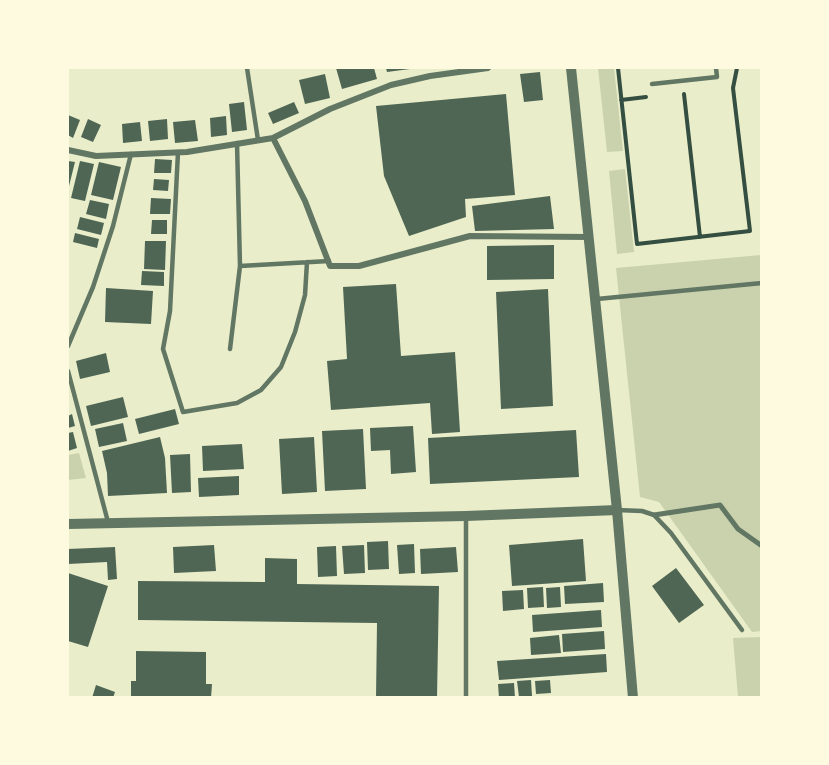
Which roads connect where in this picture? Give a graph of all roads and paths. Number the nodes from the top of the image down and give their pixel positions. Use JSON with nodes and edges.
{"nodes":[{"id":1,"x":247,"y":68,"type":"edge"},
{"id":2,"x":488,"y":68,"type":"edge"},
{"id":3,"x":571,"y":68,"type":"edge"},
{"id":4,"x":618,"y":68,"type":"edge"},
{"id":5,"x":716,"y":68,"type":"edge"},
{"id":6,"x":737,"y":68,"type":"edge"},
{"id":7,"x":652,"y":84,"type":"dead end"},
{"id":8,"x":684,"y":93,"type":"dead end"},
{"id":9,"x":653,"y":96,"type":"dead end"},
{"id":10,"x":621,"y":100,"type":"junction"},
{"id":11,"x":273,"y":138,"type":"junction"},
{"id":12,"x":258,"y":140,"type":"junction"},
{"id":13,"x":237,"y":143,"type":"junction"},
{"id":14,"x":68,"y":150,"type":"edge"},
{"id":15,"x":178,"y":152,"type":"junction"},
{"id":16,"x":131,"y":154,"type":"junction"},
{"id":17,"x":589,"y":237,"type":"junction"},
{"id":18,"x":700,"y":237,"type":"junction"},
{"id":19,"x":329,"y":261,"type":"junction"},
{"id":20,"x":308,"y":262,"type":"junction"},
{"id":21,"x":240,"y":266,"type":"junction"},
{"id":22,"x":762,"y":283,"type":"edge"},
{"id":23,"x":594,"y":299,"type":"junction"},
{"id":24,"x":68,"y":346,"type":"edge"},
{"id":25,"x":231,"y":349,"type":"dead end"},
{"id":26,"x":68,"y":370,"type":"edge"},
{"id":27,"x":617,"y":510,"type":"junction"},
{"id":28,"x":654,"y":515,"type":"junction"},
{"id":29,"x":466,"y":516,"type":"junction"},
{"id":30,"x":108,"y":523,"type":"junction"},
{"id":31,"x":68,"y":524,"type":"edge"},
{"id":32,"x":762,"y":546,"type":"edge"},
{"id":33,"x":742,"y":630,"type":"dead end"},
{"id":34,"x":466,"y":698,"type":"edge"},
{"id":35,"x":633,"y":698,"type":"edge"}],
"edges":[{"from":1,"to":12,"type":"lane"},
{"from":2,"to":11,"type":"street"},
{"from":3,"to":17,"type":"street"},
{"from":4,"to":10,"type":"path"},
{"from":5,"to":7,"type":"lane"},
{"from":6,"to":18,"type":"path"},
{"from":8,"to":18,"type":"path"},
{"from":9,"to":10,"type":"path"},
{"from":10,"to":18,"type":"path"},
{"from":11,"to":12,"type":"street"},
{"from":11,"to":19,"type":"street"},
{"from":12,"to":13,"type":"street"},
{"from":13,"to":15,"type":"street"},
{"from":13,"to":21,"type":"lane"},
{"from":14,"to":16,"type":"street"},
{"from":15,"to":16,"type":"street"},
{"from":15,"to":20,"type":"lane"},
{"from":16,"to":24,"type":"lane"},
{"from":17,"to":19,"type":"street"},
{"from":17,"to":23,"type":"street"},
{"from":19,"to":20,"type":"lane"},
{"from":20,"to":21,"type":"lane"},
{"from":21,"to":25,"type":"lane"},
{"from":22,"to":23,"type":"lane"},
{"from":23,"to":27,"type":"street"},
{"from":26,"to":30,"type":"lane"},
{"from":27,"to":28,"type":"lane"},
{"from":27,"to":29,"type":"street"},
{"from":27,"to":35,"type":"street"},
{"from":28,"to":32,"type":"street"},
{"from":28,"to":33,"type":"lane"},
{"from":29,"to":30,"type":"street"},
{"from":29,"to":34,"type":"lane"},
{"from":30,"to":31,"type":"street"}]}
